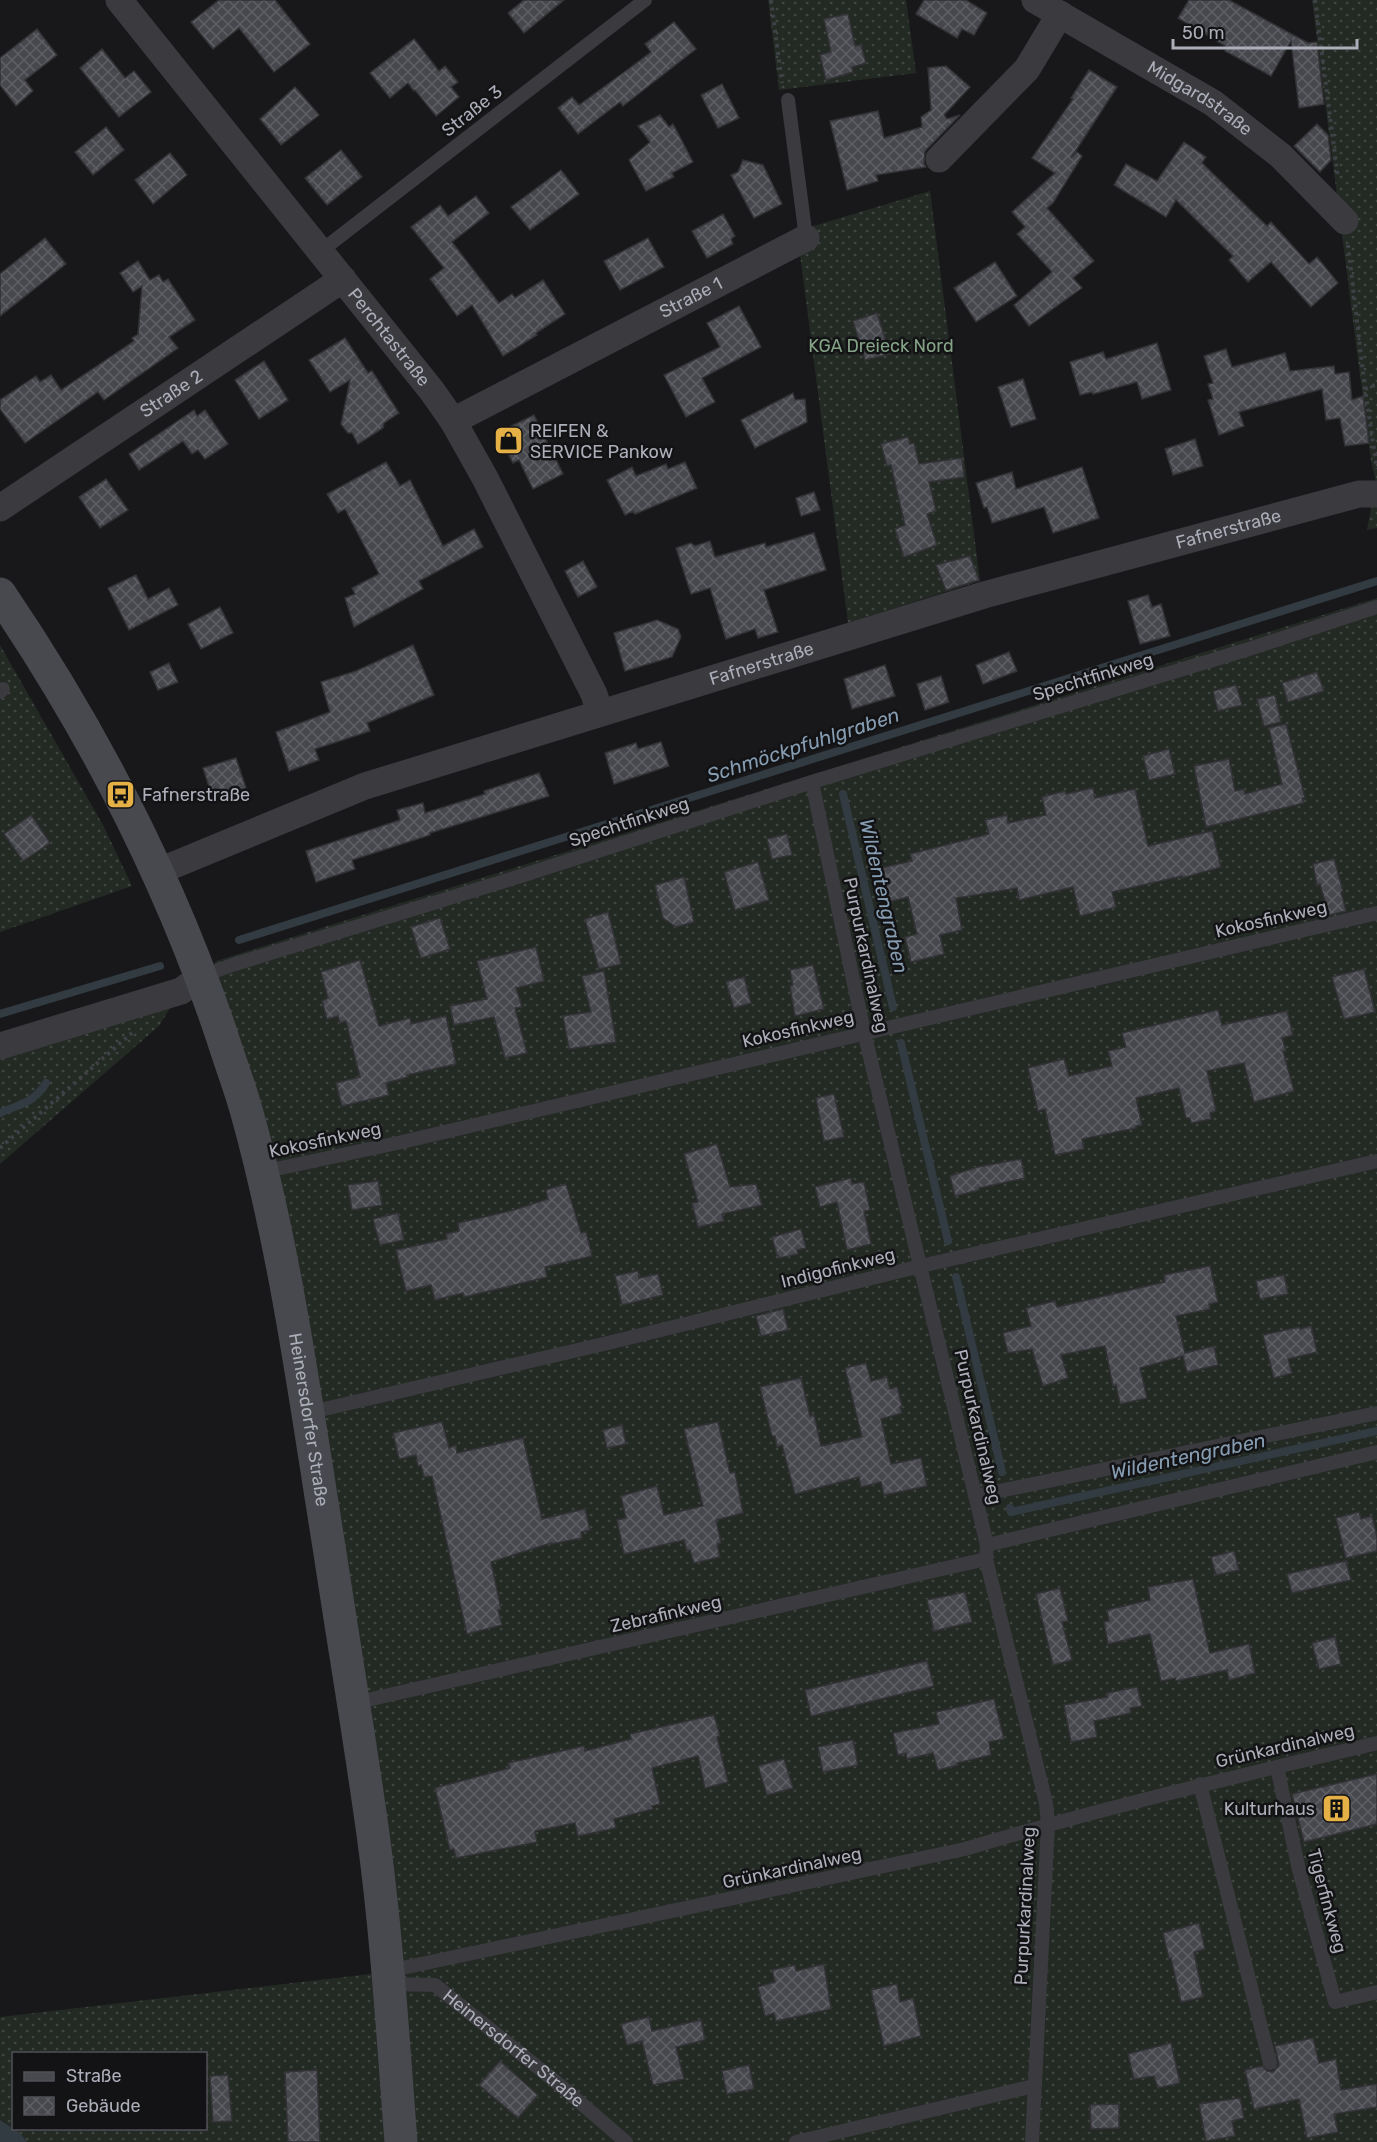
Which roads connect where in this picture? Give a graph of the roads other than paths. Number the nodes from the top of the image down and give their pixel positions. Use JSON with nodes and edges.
{"nodes":[{"id":1,"x":119,"y":0,"type":"edge"},
{"id":2,"x":645,"y":0,"type":"edge"},
{"id":3,"x":1035,"y":0,"type":"edge"},
{"id":4,"x":1060,"y":14,"type":"junction"},
{"id":5,"x":788,"y":100,"type":"road end"},
{"id":6,"x":939,"y":159,"type":"dead end"},
{"id":7,"x":1345,"y":221,"type":"dead end"},
{"id":8,"x":806,"y":238,"type":"joint"},
{"id":9,"x":321,"y":251,"type":"junction"},
{"id":10,"x":343,"y":279,"type":"junction"},
{"id":11,"x":453,"y":421,"type":"junction"},
{"id":12,"x":1377,"y":494,"type":"edge"},
{"id":13,"x":0,"y":508,"type":"edge"},
{"id":14,"x":0,"y":594,"type":"edge"},
{"id":15,"x":1377,"y":607,"type":"edge"},
{"id":16,"x":600,"y":713,"type":"junction"},
{"id":17,"x":812,"y":782,"type":"junction"},
{"id":18,"x":157,"y":872,"type":"junction"},
{"id":19,"x":1377,"y":913,"type":"edge"},
{"id":20,"x":202,"y":976,"type":"junction"},
{"id":21,"x":864,"y":1032,"type":"junction"},
{"id":22,"x":0,"y":1046,"type":"edge"},
{"id":23,"x":1377,"y":1161,"type":"edge"},
{"id":24,"x":262,"y":1172,"type":"junction"},
{"id":25,"x":921,"y":1266,"type":"junction"},
{"id":26,"x":308,"y":1413,"type":"junction"},
{"id":27,"x":1377,"y":1413,"type":"edge"},
{"id":28,"x":1377,"y":1452,"type":"edge"},
{"id":29,"x":975,"y":1496,"type":"junction"},
{"id":30,"x":987,"y":1552,"type":"junction"},
{"id":31,"x":353,"y":1704,"type":"junction"},
{"id":32,"x":1377,"y":1743,"type":"edge"},
{"id":33,"x":1277,"y":1767,"type":"junction"},
{"id":34,"x":1200,"y":1784,"type":"junction"},
{"id":35,"x":1048,"y":1824,"type":"junction"},
{"id":36,"x":389,"y":1978,"type":"junction"},
{"id":37,"x":1377,"y":1992,"type":"edge"},
{"id":38,"x":1270,"y":2063,"type":"dead end"},
{"id":39,"x":1034,"y":2086,"type":"junction"},
{"id":40,"x":401,"y":2142,"type":"edge"},
{"id":41,"x":626,"y":2142,"type":"edge"},
{"id":42,"x":796,"y":2142,"type":"edge"},
{"id":43,"x":1032,"y":2142,"type":"edge"}],
"edges":[{"from":1,"to":9,"type":"street","name":"Perchtastraße"},
{"from":2,"to":9,"type":"lane","name":"Straße 3"},
{"from":3,"to":4,"type":"street","name":"Midgardstraße"},
{"from":4,"to":6,"type":"street"},
{"from":4,"to":7,"type":"street","name":"Midgardstraße"},
{"from":5,"to":8,"type":"lane","name":"Straße 1"},
{"from":8,"to":11,"type":"street","name":"Straße 1"},
{"from":9,"to":10,"type":"street","name":"Perchtastraße"},
{"from":10,"to":11,"type":"street","name":"Perchtastraße"},
{"from":10,"to":13,"type":"street","name":"Straße 2"},
{"from":11,"to":16,"type":"street","name":"Perchtastraße"},
{"from":12,"to":16,"type":"street","name":"Fafnerstraße"},
{"from":14,"to":18,"type":"main road","name":"Heinersdorfer Straße"},
{"from":15,"to":17,"type":"lane","name":"Spechtfinkweg"},
{"from":16,"to":18,"type":"street","name":"Fafnerstraße"},
{"from":17,"to":20,"type":"lane","name":"Spechtfinkweg"},
{"from":17,"to":21,"type":"lane","name":"Purpurkardinalweg"},
{"from":18,"to":20,"type":"main road","name":"Heinersdorfer Straße"},
{"from":19,"to":21,"type":"lane","name":"Kokosfinkweg"},
{"from":20,"to":22,"type":"street"},
{"from":20,"to":24,"type":"main road","name":"Heinersdorfer Straße"},
{"from":21,"to":24,"type":"lane","name":"Kokosfinkweg"},
{"from":21,"to":25,"type":"lane","name":"Purpurkardinalweg"},
{"from":23,"to":25,"type":"lane","name":"Indigofinkweg"},
{"from":24,"to":26,"type":"main road","name":"Heinersdorfer Straße"},
{"from":25,"to":26,"type":"lane","name":"Indigofinkweg"},
{"from":25,"to":29,"type":"lane","name":"Purpurkardinalweg"},
{"from":26,"to":31,"type":"main road","name":"Heinersdorfer Straße"},
{"from":27,"to":29,"type":"lane"},
{"from":28,"to":30,"type":"lane","name":"Zebrafinkweg"},
{"from":29,"to":30,"type":"lane","name":"Purpurkardinalweg"},
{"from":30,"to":31,"type":"lane","name":"Zebrafinkweg"},
{"from":30,"to":35,"type":"lane","name":"Purpurkardinalweg"},
{"from":31,"to":36,"type":"main road","name":"Heinersdorfer Straße"},
{"from":32,"to":33,"type":"lane","name":"Grünkardinalweg"},
{"from":33,"to":34,"type":"lane","name":"Grünkardinalweg"},
{"from":33,"to":37,"type":"lane","name":"Tigerfinkweg"},
{"from":34,"to":35,"type":"lane","name":"Grünkardinalweg"},
{"from":34,"to":38,"type":"lane","name":"Grünkardinalweg"},
{"from":35,"to":36,"type":"lane","name":"Grünkardinalweg"},
{"from":35,"to":39,"type":"lane","name":"Purpurkardinalweg"},
{"from":36,"to":40,"type":"main road","name":"Heinersdorfer Straße"},
{"from":36,"to":41,"type":"lane","name":"Heinersdorfer Straße"},
{"from":39,"to":42,"type":"lane"},
{"from":39,"to":43,"type":"lane","name":"Purpurkardinalweg"}]}
